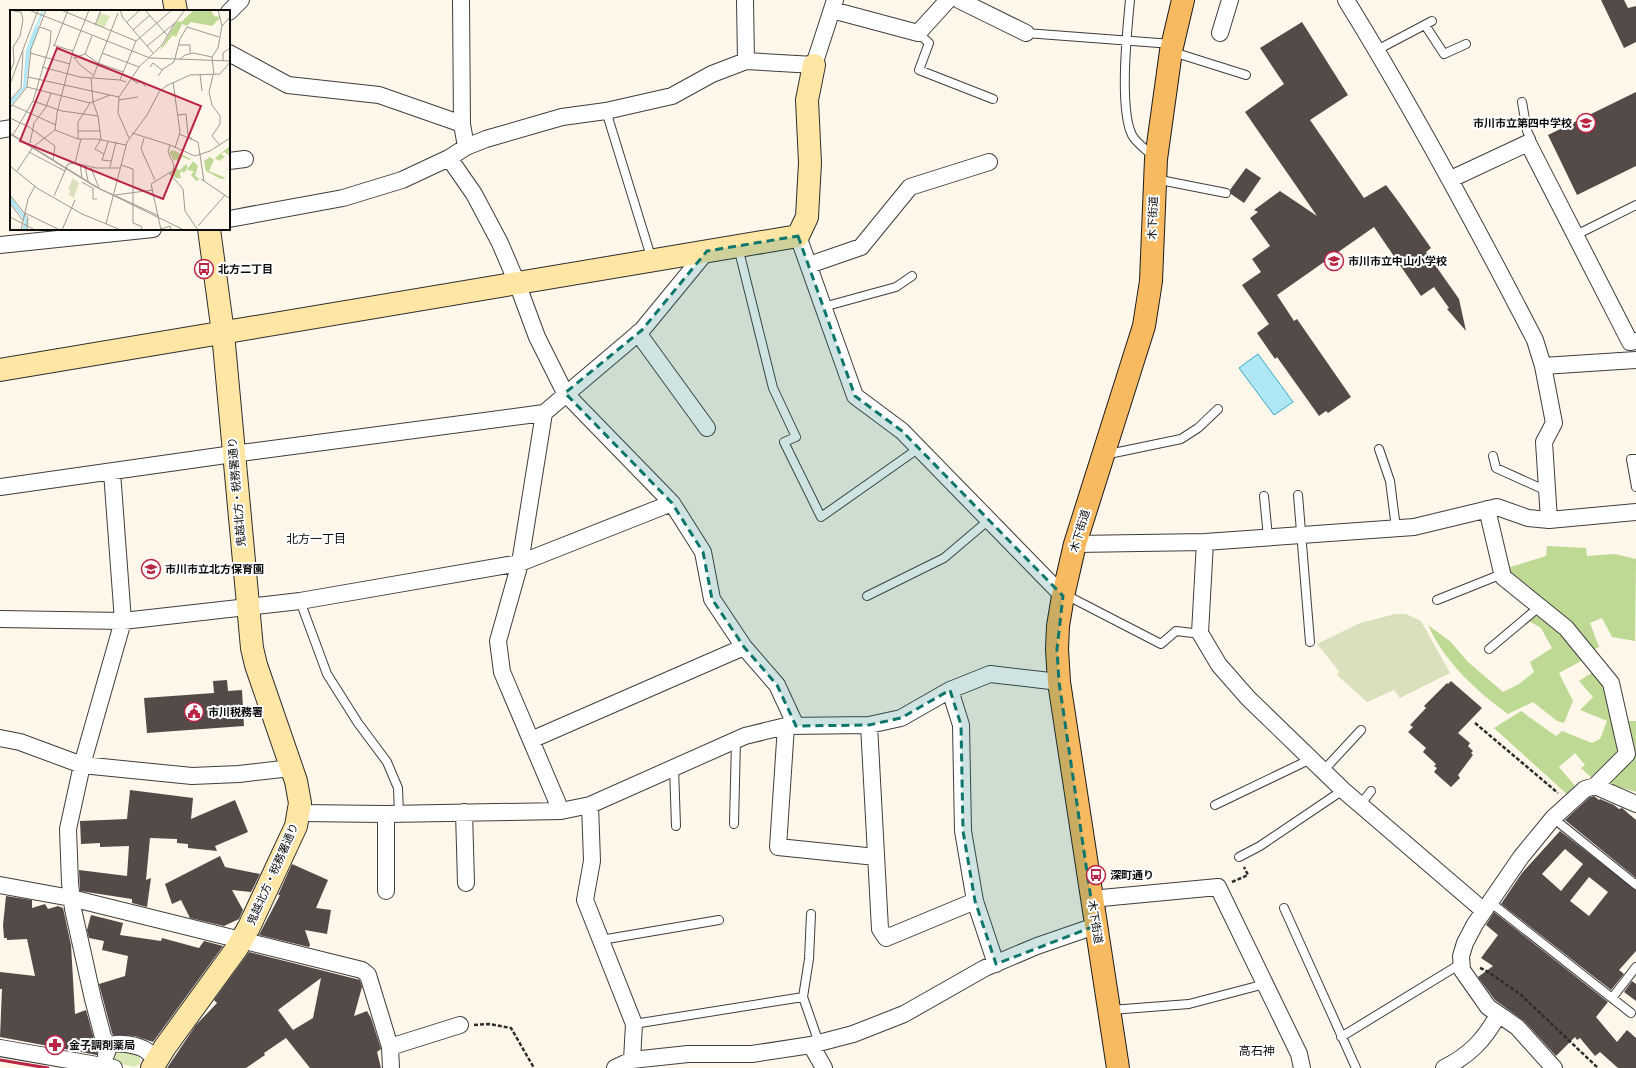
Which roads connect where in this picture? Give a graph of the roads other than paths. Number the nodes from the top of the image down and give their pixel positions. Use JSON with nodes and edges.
{"nodes":[{"id":1,"x":174,"y":0,"type":"edge"},
{"id":2,"x":178,"y":0,"type":"edge"},
{"id":3,"x":241,"y":0,"type":"edge"},
{"id":4,"x":461,"y":0,"type":"edge"},
{"id":5,"x":745,"y":0,"type":"edge"},
{"id":6,"x":948,"y":0,"type":"edge"},
{"id":7,"x":959,"y":0,"type":"edge"},
{"id":8,"x":1130,"y":0,"type":"edge"},
{"id":9,"x":1183,"y":0,"type":"edge"},
{"id":10,"x":1230,"y":0,"type":"edge"},
{"id":11,"x":1346,"y":0,"type":"edge"},
{"id":12,"x":833,"y":5,"type":"edge"},
{"id":13,"x":176,"y":10,"type":"edge"},
{"id":14,"x":186,"y":10,"type":"edge"},
{"id":15,"x":230,"y":11,"type":"edge"},
{"id":16,"x":918,"y":33,"type":"junction"},
{"id":17,"x":1026,"y":33,"type":"joint"},
{"id":18,"x":1220,"y":33,"type":"dead end"},
{"id":19,"x":1126,"y":41,"type":"junction"},
{"id":20,"x":1466,"y":44,"type":"dead end"},
{"id":21,"x":1172,"y":48,"type":"junction"},
{"id":22,"x":1377,"y":50,"type":"junction"},
{"id":23,"x":230,"y":54,"type":"edge"},
{"id":24,"x":746,"y":61,"type":"junction"},
{"id":25,"x":814,"y":65,"type":"junction"},
{"id":26,"x":1246,"y":75,"type":"dead end"},
{"id":27,"x":992,"y":99,"type":"dead end"},
{"id":28,"x":1522,"y":102,"type":"dead end"},
{"id":29,"x":606,"y":111,"type":"junction"},
{"id":30,"x":462,"y":124,"type":"junction"},
{"id":31,"x":10,"y":128,"type":"edge"},
{"id":32,"x":0,"y":130,"type":"edge"},
{"id":33,"x":1529,"y":145,"type":"junction"},
{"id":34,"x":466,"y":147,"type":"junction"},
{"id":35,"x":246,"y":158,"type":"dead end"},
{"id":36,"x":449,"y":158,"type":"junction"},
{"id":37,"x":230,"y":161,"type":"edge"},
{"id":38,"x":989,"y":162,"type":"dead end"},
{"id":39,"x":1155,"y":169,"type":"junction"},
{"id":40,"x":1451,"y":179,"type":"junction"},
{"id":41,"x":1226,"y":193,"type":"dead end"},
{"id":42,"x":1636,"y":205,"type":"edge"},
{"id":43,"x":230,"y":219,"type":"edge"},
{"id":44,"x":143,"y":230,"type":"edge"},
{"id":45,"x":208,"y":230,"type":"edge"},
{"id":46,"x":1576,"y":235,"type":"junction"},
{"id":47,"x":798,"y":236,"type":"junction"},
{"id":48,"x":0,"y":245,"type":"edge"},
{"id":49,"x":738,"y":246,"type":"junction"},
{"id":50,"x":707,"y":252,"type":"junction"},
{"id":51,"x":652,"y":261,"type":"junction"},
{"id":52,"x":809,"y":265,"type":"junction"},
{"id":53,"x":912,"y":276,"type":"dead end"},
{"id":54,"x":517,"y":283,"type":"junction"},
{"id":55,"x":823,"y":307,"type":"junction"},
{"id":56,"x":638,"y":333,"type":"junction"},
{"id":57,"x":223,"y":334,"type":"junction"},
{"id":58,"x":1636,"y":341,"type":"edge"},
{"id":59,"x":1636,"y":360,"type":"edge"},
{"id":60,"x":1543,"y":366,"type":"junction"},
{"id":61,"x":0,"y":370,"type":"edge"},
{"id":62,"x":565,"y":393,"type":"junction"},
{"id":63,"x":1218,"y":409,"type":"dead end"},
{"id":64,"x":544,"y":413,"type":"junction"},
{"id":65,"x":707,"y":428,"type":"dead end"},
{"id":66,"x":919,"y":448,"type":"junction"},
{"id":67,"x":1379,"y":449,"type":"dead end"},
{"id":68,"x":233,"y":454,"type":"junction"},
{"id":69,"x":1104,"y":455,"type":"junction"},
{"id":70,"x":1492,"y":456,"type":"dead end"},
{"id":71,"x":1636,"y":459,"type":"edge"},
{"id":72,"x":112,"y":472,"type":"junction"},
{"id":73,"x":0,"y":487,"type":"edge"},
{"id":74,"x":1636,"y":487,"type":"edge"},
{"id":75,"x":1547,"y":491,"type":"junction"},
{"id":76,"x":1298,"y":495,"type":"dead end"},
{"id":77,"x":1264,"y":496,"type":"dead end"},
{"id":78,"x":672,"y":503,"type":"junction"},
{"id":79,"x":1487,"y":509,"type":"junction"},
{"id":80,"x":1636,"y":512,"type":"edge"},
{"id":81,"x":990,"y":519,"type":"junction"},
{"id":82,"x":1549,"y":520,"type":"junction"},
{"id":83,"x":1396,"y":528,"type":"junction"},
{"id":84,"x":1302,"y":534,"type":"junction"},
{"id":85,"x":1268,"y":537,"type":"junction"},
{"id":86,"x":1205,"y":542,"type":"junction"},
{"id":87,"x":1075,"y":544,"type":"junction"},
{"id":88,"x":520,"y":564,"type":"junction"},
{"id":89,"x":1502,"y":574,"type":"junction"},
{"id":90,"x":1063,"y":594,"type":"junction"},
{"id":91,"x":867,"y":596,"type":"dead end"},
{"id":92,"x":1437,"y":600,"type":"dead end"},
{"id":93,"x":300,"y":601,"type":"junction"},
{"id":94,"x":1539,"y":607,"type":"junction"},
{"id":95,"x":248,"y":608,"type":"junction"},
{"id":96,"x":0,"y":619,"type":"edge"},
{"id":97,"x":123,"y":621,"type":"junction"},
{"id":98,"x":1201,"y":634,"type":"junction"},
{"id":99,"x":1310,"y":642,"type":"dead end"},
{"id":100,"x":744,"y":647,"type":"junction"},
{"id":101,"x":1489,"y":649,"type":"dead end"},
{"id":102,"x":1059,"y":682,"type":"junction"},
{"id":103,"x":950,"y":690,"type":"junction"},
{"id":104,"x":869,"y":725,"type":"junction"},
{"id":105,"x":791,"y":726,"type":"junction"},
{"id":106,"x":1361,"y":730,"type":"dead end"},
{"id":107,"x":0,"y":738,"type":"edge"},
{"id":108,"x":531,"y":740,"type":"junction"},
{"id":109,"x":736,"y":740,"type":"junction"},
{"id":110,"x":1311,"y":759,"type":"junction"},
{"id":111,"x":82,"y":765,"type":"junction"},
{"id":112,"x":291,"y":768,"type":"junction"},
{"id":113,"x":674,"y":768,"type":"junction"},
{"id":114,"x":1323,"y":771,"type":"junction"},
{"id":115,"x":1595,"y":786,"type":"junction"},
{"id":116,"x":1343,"y":790,"type":"junction"},
{"id":117,"x":1371,"y":791,"type":"dead end"},
{"id":118,"x":1636,"y":804,"type":"edge"},
{"id":119,"x":590,"y":805,"type":"junction"},
{"id":120,"x":1215,"y":805,"type":"dead end"},
{"id":121,"x":1360,"y":805,"type":"junction"},
{"id":122,"x":561,"y":811,"type":"junction"},
{"id":123,"x":464,"y":812,"type":"junction"},
{"id":124,"x":299,"y":813,"type":"junction"},
{"id":125,"x":392,"y":814,"type":"junction"},
{"id":126,"x":1553,"y":818,"type":"junction"},
{"id":127,"x":734,"y":824,"type":"dead end"},
{"id":128,"x":676,"y":826,"type":"dead end"},
{"id":129,"x":876,"y":857,"type":"junction"},
{"id":130,"x":1239,"y":857,"type":"road end"},
{"id":131,"x":466,"y":883,"type":"dead end"},
{"id":132,"x":0,"y":885,"type":"edge"},
{"id":133,"x":1636,"y":885,"type":"edge"},
{"id":134,"x":386,"y":890,"type":"dead end"},
{"id":135,"x":71,"y":898,"type":"junction"},
{"id":136,"x":1091,"y":899,"type":"junction"},
{"id":137,"x":975,"y":901,"type":"junction"},
{"id":138,"x":1487,"y":907,"type":"junction"},
{"id":139,"x":1284,"y":908,"type":"dead end"},
{"id":140,"x":811,"y":914,"type":"dead end"},
{"id":141,"x":719,"y":920,"type":"dead end"},
{"id":142,"x":1096,"y":926,"type":"junction"},
{"id":143,"x":241,"y":940,"type":"junction"},
{"id":144,"x":601,"y":940,"type":"junction"},
{"id":145,"x":1462,"y":963,"type":"junction"},
{"id":146,"x":996,"y":964,"type":"junction"},
{"id":147,"x":1636,"y":967,"type":"edge"},
{"id":148,"x":1265,"y":984,"type":"junction"},
{"id":149,"x":803,"y":997,"type":"junction"},
{"id":150,"x":1612,"y":998,"type":"junction"},
{"id":151,"x":1110,"y":1010,"type":"junction"},
{"id":152,"x":1631,"y":1013,"type":"dead end"},
{"id":153,"x":1498,"y":1015,"type":"junction"},
{"id":154,"x":634,"y":1024,"type":"junction"},
{"id":155,"x":460,"y":1025,"type":"road end"},
{"id":156,"x":1341,"y":1037,"type":"junction"},
{"id":157,"x":815,"y":1044,"type":"junction"},
{"id":158,"x":109,"y":1046,"type":"junction"},
{"id":159,"x":390,"y":1047,"type":"junction"},
{"id":160,"x":0,"y":1048,"type":"edge"},
{"id":161,"x":746,"y":1054,"type":"junction"},
{"id":162,"x":632,"y":1060,"type":"junction"},
{"id":163,"x":684,"y":1061,"type":"edge"},
{"id":164,"x":656,"y":1063,"type":"edge"},
{"id":165,"x":154,"y":1064,"type":"edge"},
{"id":166,"x":109,"y":1067,"type":"edge"},
{"id":167,"x":391,"y":1068,"type":"edge"},
{"id":168,"x":615,"y":1068,"type":"edge"},
{"id":169,"x":755,"y":1068,"type":"edge"},
{"id":170,"x":824,"y":1068,"type":"edge"},
{"id":171,"x":1118,"y":1068,"type":"edge"},
{"id":172,"x":1302,"y":1068,"type":"edge"},
{"id":173,"x":1356,"y":1068,"type":"edge"},
{"id":174,"x":1444,"y":1068,"type":"edge"},
{"id":175,"x":1554,"y":1068,"type":"edge"}],
"edges":[{"from":1,"to":13,"type":"street"},
{"from":2,"to":14,"type":"street"},
{"from":3,"to":15,"type":"street"},
{"from":4,"to":30,"type":"street"},
{"from":5,"to":24,"type":"street"},
{"from":6,"to":16,"type":"street"},
{"from":7,"to":17,"type":"street"},
{"from":8,"to":19,"type":"lane"},
{"from":9,"to":21,"type":"main road","name":"木下街道"},
{"from":10,"to":18,"type":"street"},
{"from":11,"to":22,"type":"street"},
{"from":12,"to":16,"type":"street"},
{"from":12,"to":25,"type":"street"},
{"from":16,"to":27,"type":"lane"},
{"from":17,"to":19,"type":"lane"},
{"from":19,"to":21,"type":"lane"},
{"from":19,"to":39,"type":"lane"},
{"from":20,"to":22,"type":"lane"},
{"from":21,"to":26,"type":"lane"},
{"from":21,"to":39,"type":"main road","name":"木下街道"},
{"from":22,"to":40,"type":"street"},
{"from":23,"to":30,"type":"street"},
{"from":24,"to":25,"type":"street"},
{"from":24,"to":29,"type":"street"},
{"from":25,"to":47,"type":"street"},
{"from":28,"to":33,"type":"lane"},
{"from":29,"to":34,"type":"street"},
{"from":29,"to":51,"type":"lane"},
{"from":30,"to":34,"type":"street"},
{"from":31,"to":32,"type":"street"},
{"from":33,"to":40,"type":"street"},
{"from":33,"to":46,"type":"street"},
{"from":34,"to":36,"type":"street"},
{"from":35,"to":37,"type":"street"},
{"from":36,"to":43,"type":"street"},
{"from":36,"to":54,"type":"street"},
{"from":38,"to":52,"type":"street"},
{"from":39,"to":41,"type":"lane"},
{"from":39,"to":69,"type":"main road","name":"木下街道"},
{"from":40,"to":60,"type":"street"},
{"from":42,"to":46,"type":"lane"},
{"from":44,"to":48,"type":"street"},
{"from":45,"to":57,"type":"street","name":"鬼越北方・税務署通り"},
{"from":46,"to":58,"type":"street"},
{"from":47,"to":49,"type":"street"},
{"from":47,"to":52,"type":"street"},
{"from":49,"to":50,"type":"street"},
{"from":49,"to":66,"type":"lane"},
{"from":50,"to":51,"type":"street"},
{"from":50,"to":56,"type":"street"},
{"from":51,"to":54,"type":"street"},
{"from":52,"to":55,"type":"street"},
{"from":53,"to":55,"type":"lane"},
{"from":54,"to":57,"type":"street"},
{"from":54,"to":62,"type":"street"},
{"from":55,"to":66,"type":"street"},
{"from":56,"to":62,"type":"street"},
{"from":56,"to":65,"type":"street"},
{"from":57,"to":61,"type":"street"},
{"from":57,"to":68,"type":"street","name":"鬼越北方・税務署通り"},
{"from":59,"to":60,"type":"street"},
{"from":60,"to":75,"type":"street"},
{"from":62,"to":64,"type":"street"},
{"from":62,"to":78,"type":"street"},
{"from":63,"to":69,"type":"lane"},
{"from":64,"to":68,"type":"street"},
{"from":64,"to":88,"type":"street"},
{"from":66,"to":81,"type":"street"},
{"from":67,"to":83,"type":"lane"},
{"from":68,"to":72,"type":"street"},
{"from":68,"to":95,"type":"street","name":"鬼越北方・税務署通り"},
{"from":69,"to":87,"type":"main road","name":"木下街道"},
{"from":70,"to":75,"type":"lane"},
{"from":71,"to":74,"type":"lane"},
{"from":72,"to":73,"type":"street"},
{"from":72,"to":97,"type":"street"},
{"from":75,"to":82,"type":"street"},
{"from":76,"to":84,"type":"lane"},
{"from":77,"to":85,"type":"lane"},
{"from":78,"to":88,"type":"street"},
{"from":78,"to":100,"type":"street"},
{"from":79,"to":82,"type":"street"},
{"from":79,"to":83,"type":"street"},
{"from":79,"to":89,"type":"street"},
{"from":80,"to":82,"type":"street"},
{"from":81,"to":90,"type":"street"},
{"from":81,"to":91,"type":"lane"},
{"from":83,"to":84,"type":"street"},
{"from":84,"to":85,"type":"street"},
{"from":84,"to":99,"type":"lane"},
{"from":85,"to":86,"type":"street"},
{"from":86,"to":87,"type":"street"},
{"from":86,"to":98,"type":"street"},
{"from":87,"to":90,"type":"main road","name":"木下街道"},
{"from":88,"to":93,"type":"street"},
{"from":88,"to":108,"type":"street"},
{"from":89,"to":92,"type":"lane"},
{"from":89,"to":94,"type":"street"},
{"from":90,"to":98,"type":"lane"},
{"from":90,"to":102,"type":"main road","name":"木下街道"},
{"from":93,"to":95,"type":"street"},
{"from":93,"to":125,"type":"lane"},
{"from":94,"to":101,"type":"lane"},
{"from":94,"to":115,"type":"street"},
{"from":95,"to":97,"type":"street"},
{"from":95,"to":112,"type":"street","name":"鬼越北方・税務署通り"},
{"from":96,"to":97,"type":"street"},
{"from":97,"to":111,"type":"street"},
{"from":98,"to":110,"type":"street"},
{"from":100,"to":105,"type":"street"},
{"from":100,"to":108,"type":"street"},
{"from":102,"to":103,"type":"street"},
{"from":102,"to":136,"type":"main road","name":"木下街道"},
{"from":103,"to":104,"type":"street"},
{"from":103,"to":137,"type":"street"},
{"from":104,"to":105,"type":"street"},
{"from":104,"to":129,"type":"street"},
{"from":105,"to":109,"type":"street"},
{"from":105,"to":129,"type":"street"},
{"from":106,"to":114,"type":"lane"},
{"from":107,"to":111,"type":"street"},
{"from":108,"to":122,"type":"street"},
{"from":109,"to":113,"type":"street"},
{"from":109,"to":127,"type":"lane"},
{"from":110,"to":114,"type":"street"},
{"from":110,"to":120,"type":"lane"},
{"from":111,"to":112,"type":"street"},
{"from":111,"to":135,"type":"street"},
{"from":112,"to":124,"type":"street","name":"鬼越北方・税務署通り"},
{"from":113,"to":119,"type":"street"},
{"from":113,"to":128,"type":"lane"},
{"from":114,"to":116,"type":"street"},
{"from":115,"to":118,"type":"street"},
{"from":115,"to":126,"type":"street"},
{"from":116,"to":121,"type":"street"},
{"from":116,"to":130,"type":"lane"},
{"from":117,"to":121,"type":"lane"},
{"from":119,"to":122,"type":"street"},
{"from":119,"to":144,"type":"street"},
{"from":121,"to":138,"type":"street"},
{"from":122,"to":123,"type":"street"},
{"from":123,"to":125,"type":"street"},
{"from":123,"to":131,"type":"street"},
{"from":124,"to":125,"type":"street"},
{"from":124,"to":143,"type":"street","name":"鬼越北方・税務署通り"},
{"from":125,"to":134,"type":"street"},
{"from":126,"to":133,"type":"lane"},
{"from":126,"to":138,"type":"street"},
{"from":129,"to":137,"type":"street"},
{"from":132,"to":135,"type":"street"},
{"from":135,"to":143,"type":"street"},
{"from":135,"to":158,"type":"street"},
{"from":136,"to":142,"type":"main road","name":"木下街道"},
{"from":136,"to":148,"type":"street"},
{"from":137,"to":146,"type":"street"},
{"from":138,"to":145,"type":"street"},
{"from":138,"to":150,"type":"lane"},
{"from":139,"to":156,"type":"lane"},
{"from":140,"to":149,"type":"lane"},
{"from":141,"to":144,"type":"lane"},
{"from":142,"to":146,"type":"street"},
{"from":142,"to":151,"type":"main road","name":"木下街道"},
{"from":143,"to":159,"type":"street"},
{"from":143,"to":165,"type":"street","name":"鬼越北方・税務署通り"},
{"from":144,"to":154,"type":"street"},
{"from":145,"to":153,"type":"street"},
{"from":145,"to":156,"type":"lane"},
{"from":146,"to":157,"type":"street"},
{"from":147,"to":150,"type":"lane"},
{"from":148,"to":151,"type":"lane"},
{"from":148,"to":172,"type":"street"},
{"from":149,"to":154,"type":"lane"},
{"from":149,"to":157,"type":"lane"},
{"from":150,"to":152,"type":"lane"},
{"from":151,"to":171,"type":"main road","name":"木下街道"},
{"from":153,"to":174,"type":"street"},
{"from":153,"to":175,"type":"street"},
{"from":154,"to":162,"type":"street"},
{"from":155,"to":159,"type":"street"},
{"from":156,"to":173,"type":"lane"},
{"from":157,"to":161,"type":"street"},
{"from":157,"to":170,"type":"street"},
{"from":158,"to":165,"type":"street"},
{"from":158,"to":166,"type":"street"},
{"from":159,"to":167,"type":"street"},
{"from":160,"to":166,"type":"street"},
{"from":161,"to":163,"type":"street"},
{"from":161,"to":169,"type":"street"},
{"from":162,"to":164,"type":"street"},
{"from":162,"to":168,"type":"street"},
{"from":163,"to":164,"type":"street"}]}
